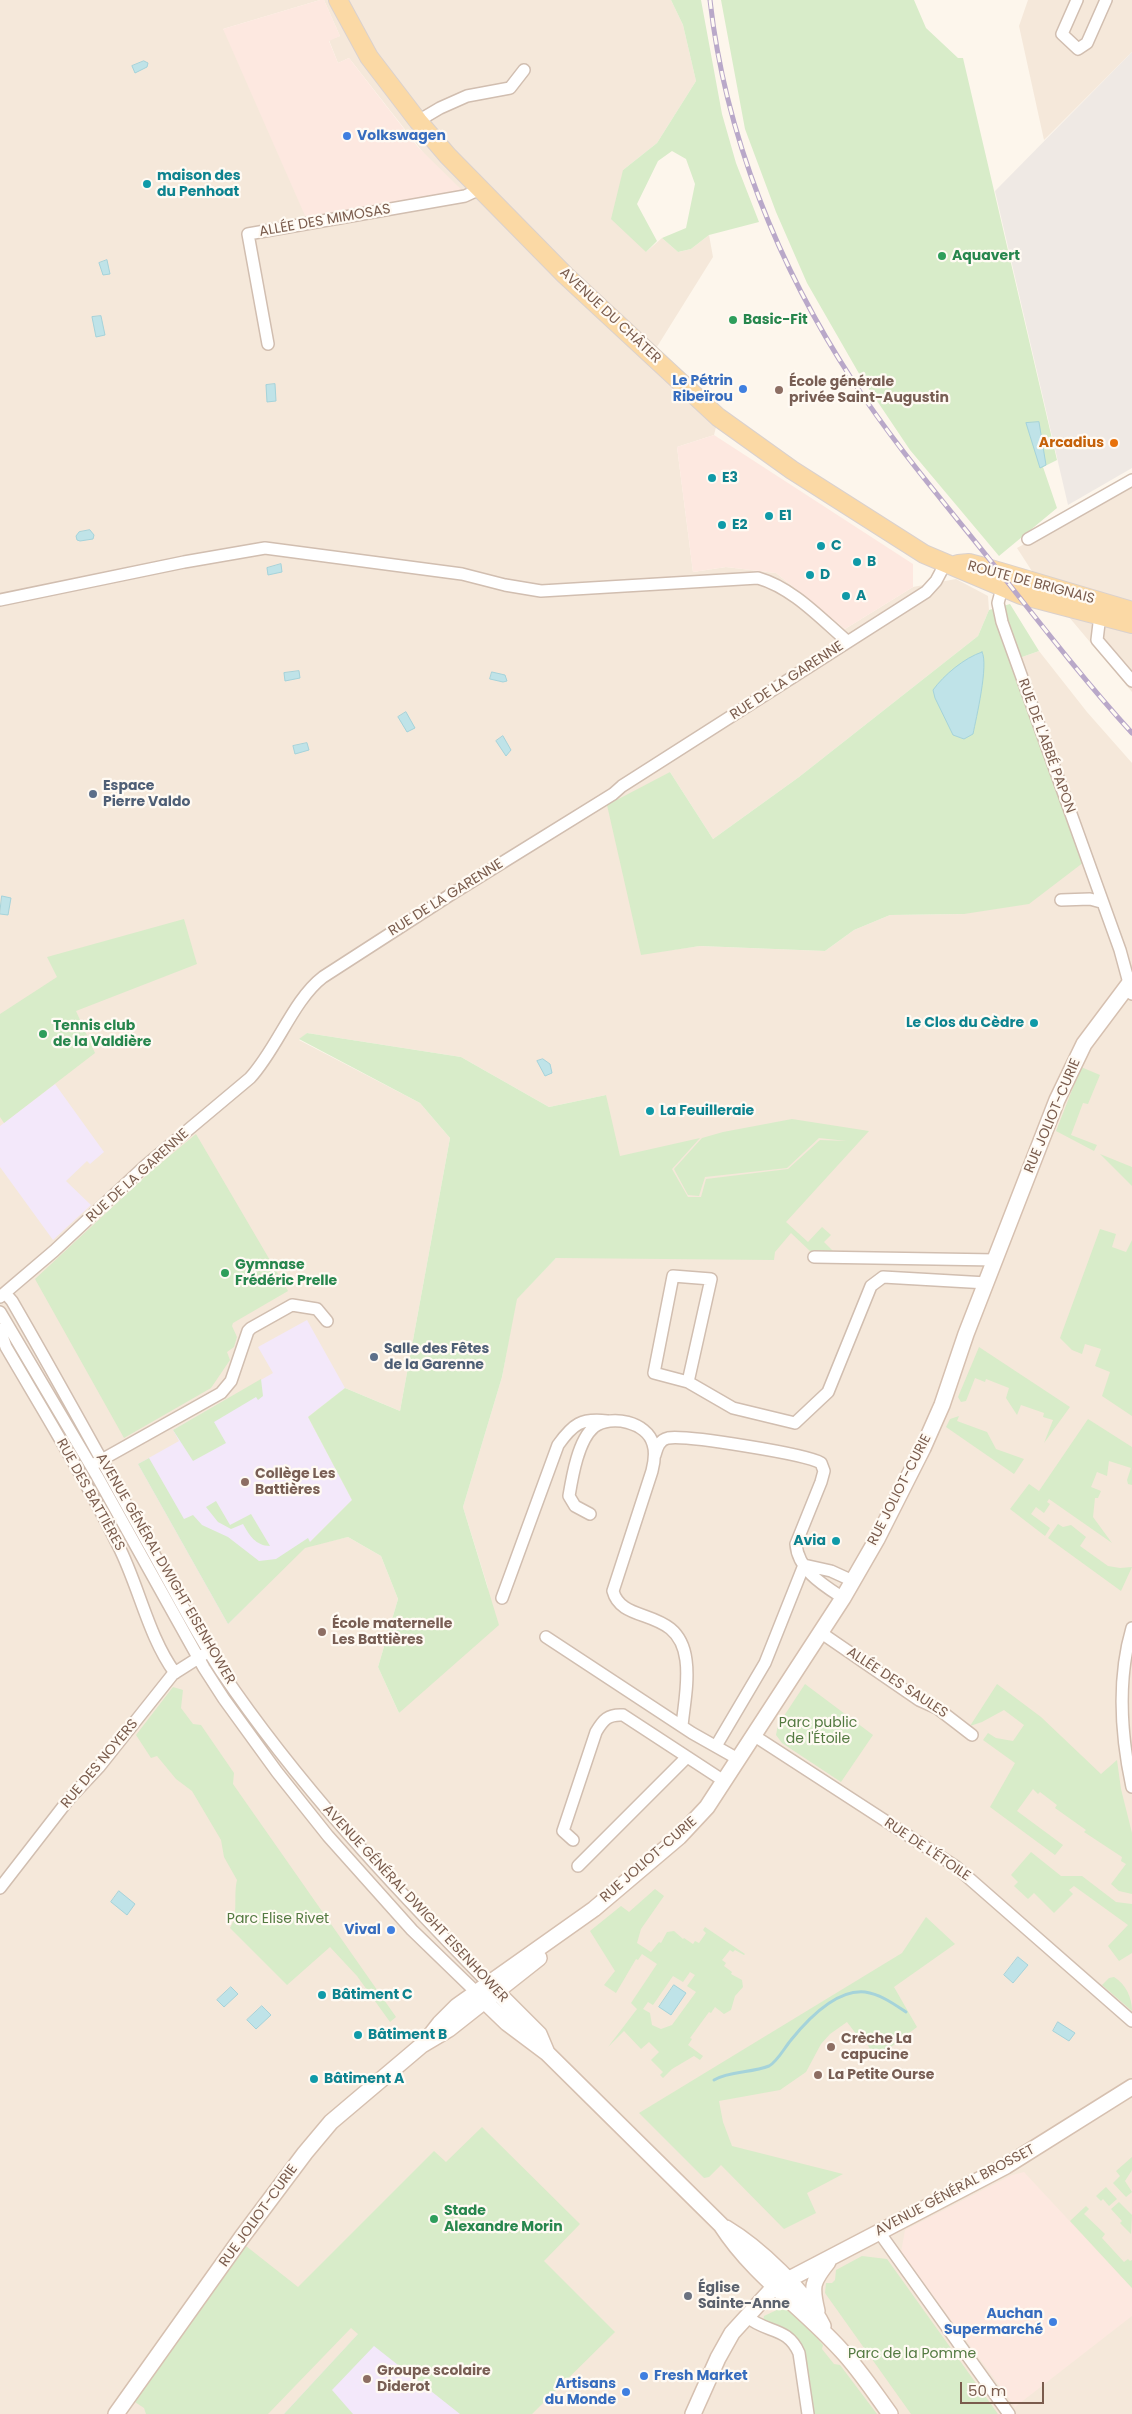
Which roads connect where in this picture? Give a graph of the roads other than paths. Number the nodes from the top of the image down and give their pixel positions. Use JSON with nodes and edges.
{"nodes":[{"id":1,"x":338,"y":0,"type":"edge"},
{"id":2,"x":1077,"y":0,"type":"edge"},
{"id":3,"x":1106,"y":0,"type":"edge"},
{"id":4,"x":524,"y":70,"type":"dead end"},
{"id":5,"x":418,"y":121,"type":"junction"},
{"id":6,"x":480,"y":189,"type":"junction"},
{"id":7,"x":268,"y":344,"type":"dead end"},
{"id":8,"x":1132,"y":480,"type":"edge"},
{"id":9,"x":1028,"y":539,"type":"dead end"},
{"id":10,"x":945,"y":564,"type":"junction"},
{"id":11,"x":1002,"y":588,"type":"junction"},
{"id":12,"x":0,"y":600,"type":"edge"},
{"id":13,"x":1132,"y":611,"type":"edge"},
{"id":14,"x":1100,"y":616,"type":"junction"},
{"id":15,"x":1132,"y":624,"type":"edge"},
{"id":16,"x":848,"y":642,"type":"junction"},
{"id":17,"x":1132,"y":682,"type":"edge"},
{"id":18,"x":1061,"y":900,"type":"dead end"},
{"id":19,"x":1101,"y":902,"type":"junction"},
{"id":20,"x":1131,"y":986,"type":"edge"},
{"id":21,"x":814,"y":1257,"type":"dead end"},
{"id":22,"x":996,"y":1260,"type":"junction"},
{"id":23,"x":987,"y":1283,"type":"junction"},
{"id":24,"x":2,"y":1295,"type":"edge"},
{"id":25,"x":0,"y":1312,"type":"edge"},
{"id":26,"x":328,"y":1321,"type":"dead end"},
{"id":27,"x":8,"y":1326,"type":"junction"},
{"id":28,"x":688,"y":1382,"type":"junction"},
{"id":29,"x":607,"y":1421,"type":"junction"},
{"id":30,"x":654,"y":1457,"type":"junction"},
{"id":31,"x":97,"y":1463,"type":"junction"},
{"id":32,"x":79,"y":1472,"type":"junction"},
{"id":33,"x":590,"y":1514,"type":"dead end"},
{"id":34,"x":804,"y":1565,"type":"junction"},
{"id":35,"x":853,"y":1581,"type":"junction"},
{"id":36,"x":502,"y":1598,"type":"dead end"},
{"id":37,"x":843,"y":1598,"type":"junction"},
{"id":38,"x":1132,"y":1628,"type":"edge"},
{"id":39,"x":820,"y":1632,"type":"junction"},
{"id":40,"x":546,"y":1637,"type":"dead end"},
{"id":41,"x":209,"y":1652,"type":"junction"},
{"id":42,"x":198,"y":1658,"type":"junction"},
{"id":43,"x":175,"y":1673,"type":"junction"},
{"id":44,"x":682,"y":1726,"type":"junction"},
{"id":45,"x":753,"y":1735,"type":"junction"},
{"id":46,"x":972,"y":1735,"type":"dead end"},
{"id":47,"x":716,"y":1746,"type":"junction"},
{"id":48,"x":687,"y":1757,"type":"junction"},
{"id":49,"x":738,"y":1759,"type":"junction"},
{"id":50,"x":724,"y":1781,"type":"junction"},
{"id":51,"x":1132,"y":1787,"type":"edge"},
{"id":52,"x":573,"y":1840,"type":"dead end"},
{"id":53,"x":578,"y":1866,"type":"dead end"},
{"id":54,"x":0,"y":1888,"type":"edge"},
{"id":55,"x":562,"y":1933,"type":"junction"},
{"id":56,"x":521,"y":1973,"type":"junction"},
{"id":57,"x":486,"y":1992,"type":"junction"},
{"id":58,"x":1132,"y":2021,"type":"edge"},
{"id":59,"x":529,"y":2025,"type":"junction"},
{"id":60,"x":547,"y":2053,"type":"junction"},
{"id":61,"x":1132,"y":2087,"type":"edge"},
{"id":62,"x":878,"y":2232,"type":"junction"},
{"id":63,"x":831,"y":2258,"type":"junction"},
{"id":64,"x":781,"y":2284,"type":"junction"},
{"id":65,"x":818,"y":2315,"type":"junction"},
{"id":66,"x":746,"y":2316,"type":"junction"},
{"id":67,"x":828,"y":2336,"type":"junction"},
{"id":68,"x":116,"y":2414,"type":"edge"},
{"id":69,"x":694,"y":2414,"type":"edge"},
{"id":70,"x":808,"y":2414,"type":"edge"},
{"id":71,"x":890,"y":2414,"type":"edge"},
{"id":72,"x":1009,"y":2414,"type":"edge"}],
"edges":[{"from":1,"to":5,"type":"main road","name":"AVENUE DU CHÂTER"},
{"from":2,"to":3,"type":"street"},
{"from":4,"to":5,"type":"street"},
{"from":5,"to":6,"type":"main road","name":"AVENUE DU CHÂTER"},
{"from":6,"to":7,"type":"street","name":"ALLÉE DES MIMOSAS"},
{"from":6,"to":10,"type":"main road","name":"AVENUE DU CHÂTER"},
{"from":8,"to":9,"type":"street"},
{"from":10,"to":11,"type":"main road","name":"ROUTE DE BRIGNAIS"},
{"from":10,"to":13,"type":"main road","name":"ROUTE DE BRIGNAIS"},
{"from":10,"to":16,"type":"street","name":"RUE DE LA GARENNE"},
{"from":11,"to":14,"type":"main road","name":"ROUTE DE BRIGNAIS"},
{"from":11,"to":19,"type":"street","name":"RUE DE L'ABBÉ PAPON"},
{"from":12,"to":16,"type":"street"},
{"from":14,"to":15,"type":"main road","name":"ROUTE DE BRIGNAIS"},
{"from":14,"to":17,"type":"street"},
{"from":16,"to":24,"type":"street","name":"RUE DE LA GARENNE"},
{"from":18,"to":19,"type":"street"},
{"from":19,"to":20,"type":"street","name":"RUE DE L'ABBÉ PAPON"},
{"from":20,"to":22,"type":"main road","name":"RUE JOLIOT-CURIE"},
{"from":21,"to":22,"type":"street"},
{"from":22,"to":23,"type":"main road","name":"RUE JOLIOT-CURIE"},
{"from":23,"to":28,"type":"street"},
{"from":23,"to":35,"type":"main road","name":"RUE JOLIOT-CURIE"},
{"from":24,"to":31,"type":"street","name":"AVENUE GÉNÉRAL DWIGHT EISENHOWER"},
{"from":25,"to":27,"type":"street","name":"AVENUE GÉNÉRAL DWIGHT EISENHOWER"},
{"from":26,"to":31,"type":"street"},
{"from":27,"to":31,"type":"street","name":"AVENUE GÉNÉRAL DWIGHT EISENHOWER"},
{"from":27,"to":32,"type":"street","name":"RUE DES BATTIÈRES"},
{"from":28,"to":28,"type":"street"},
{"from":29,"to":30,"type":"street"},
{"from":29,"to":33,"type":"street"},
{"from":29,"to":36,"type":"street"},
{"from":30,"to":34,"type":"street"},
{"from":30,"to":44,"type":"street"},
{"from":31,"to":32,"type":"street"},
{"from":31,"to":41,"type":"street","name":"AVENUE GÉNÉRAL DWIGHT EISENHOWER"},
{"from":31,"to":42,"type":"street","name":"AVENUE GÉNÉRAL DWIGHT EISENHOWER"},
{"from":32,"to":43,"type":"street","name":"RUE DES BATTIÈRES"},
{"from":34,"to":35,"type":"street"},
{"from":34,"to":37,"type":"street"},
{"from":34,"to":47,"type":"street"},
{"from":35,"to":37,"type":"main road","name":"RUE JOLIOT-CURIE"},
{"from":37,"to":39,"type":"main road","name":"RUE JOLIOT-CURIE"},
{"from":38,"to":51,"type":"street"},
{"from":39,"to":45,"type":"main road","name":"RUE JOLIOT-CURIE"},
{"from":39,"to":46,"type":"street","name":"ALLÉE DES SAULES"},
{"from":40,"to":44,"type":"street"},
{"from":41,"to":42,"type":"street","name":"RUE DES NOYERS"},
{"from":41,"to":57,"type":"street","name":"AVENUE GÉNÉRAL DWIGHT EISENHOWER"},
{"from":42,"to":43,"type":"street","name":"RUE DES NOYERS"},
{"from":42,"to":57,"type":"street","name":"AVENUE GÉNÉRAL DWIGHT EISENHOWER"},
{"from":43,"to":54,"type":"street","name":"RUE DES NOYERS"},
{"from":44,"to":47,"type":"street"},
{"from":45,"to":49,"type":"main road","name":"RUE JOLIOT-CURIE"},
{"from":45,"to":58,"type":"street","name":"RUE DE L'ÉTOILE"},
{"from":47,"to":49,"type":"street"},
{"from":48,"to":50,"type":"street"},
{"from":48,"to":52,"type":"street"},
{"from":48,"to":53,"type":"street"},
{"from":49,"to":50,"type":"main road","name":"RUE JOLIOT-CURIE"},
{"from":50,"to":55,"type":"main road","name":"RUE JOLIOT-CURIE"},
{"from":55,"to":56,"type":"main road","name":"RUE JOLIOT-CURIE"},
{"from":55,"to":57,"type":"main road","name":"RUE JOLIOT-CURIE"},
{"from":56,"to":57,"type":"main road","name":"RUE JOLIOT-CURIE"},
{"from":56,"to":59,"type":"main road"},
{"from":57,"to":59,"type":"main road","name":"AVENUE GÉNÉRAL DWIGHT EISENHOWER"},
{"from":57,"to":60,"type":"main road","name":"AVENUE GÉNÉRAL DWIGHT EISENHOWER"},
{"from":57,"to":68,"type":"main road","name":"RUE JOLIOT-CURIE"},
{"from":59,"to":60,"type":"main road","name":"AVENUE GÉNÉRAL DWIGHT EISENHOWER"},
{"from":60,"to":64,"type":"main road","name":"AVENUE GÉNÉRAL DWIGHT EISENHOWER"},
{"from":61,"to":62,"type":"main road","name":"AVENUE GÉNÉRAL BROSSET"},
{"from":62,"to":63,"type":"main road","name":"AVENUE GÉNÉRAL BROSSET"},
{"from":62,"to":72,"type":"street"},
{"from":63,"to":64,"type":"main road","name":"AVENUE GÉNÉRAL BROSSET"},
{"from":63,"to":65,"type":"main road"},
{"from":64,"to":65,"type":"main road"},
{"from":64,"to":66,"type":"main road","name":"AVENUE GÉNÉRAL BROSSET"},
{"from":64,"to":67,"type":"main road"},
{"from":65,"to":67,"type":"main road"},
{"from":66,"to":69,"type":"main road","name":"AVENUE GÉNÉRAL BROSSET"},
{"from":66,"to":70,"type":"street"},
{"from":67,"to":71,"type":"main road"}]}
